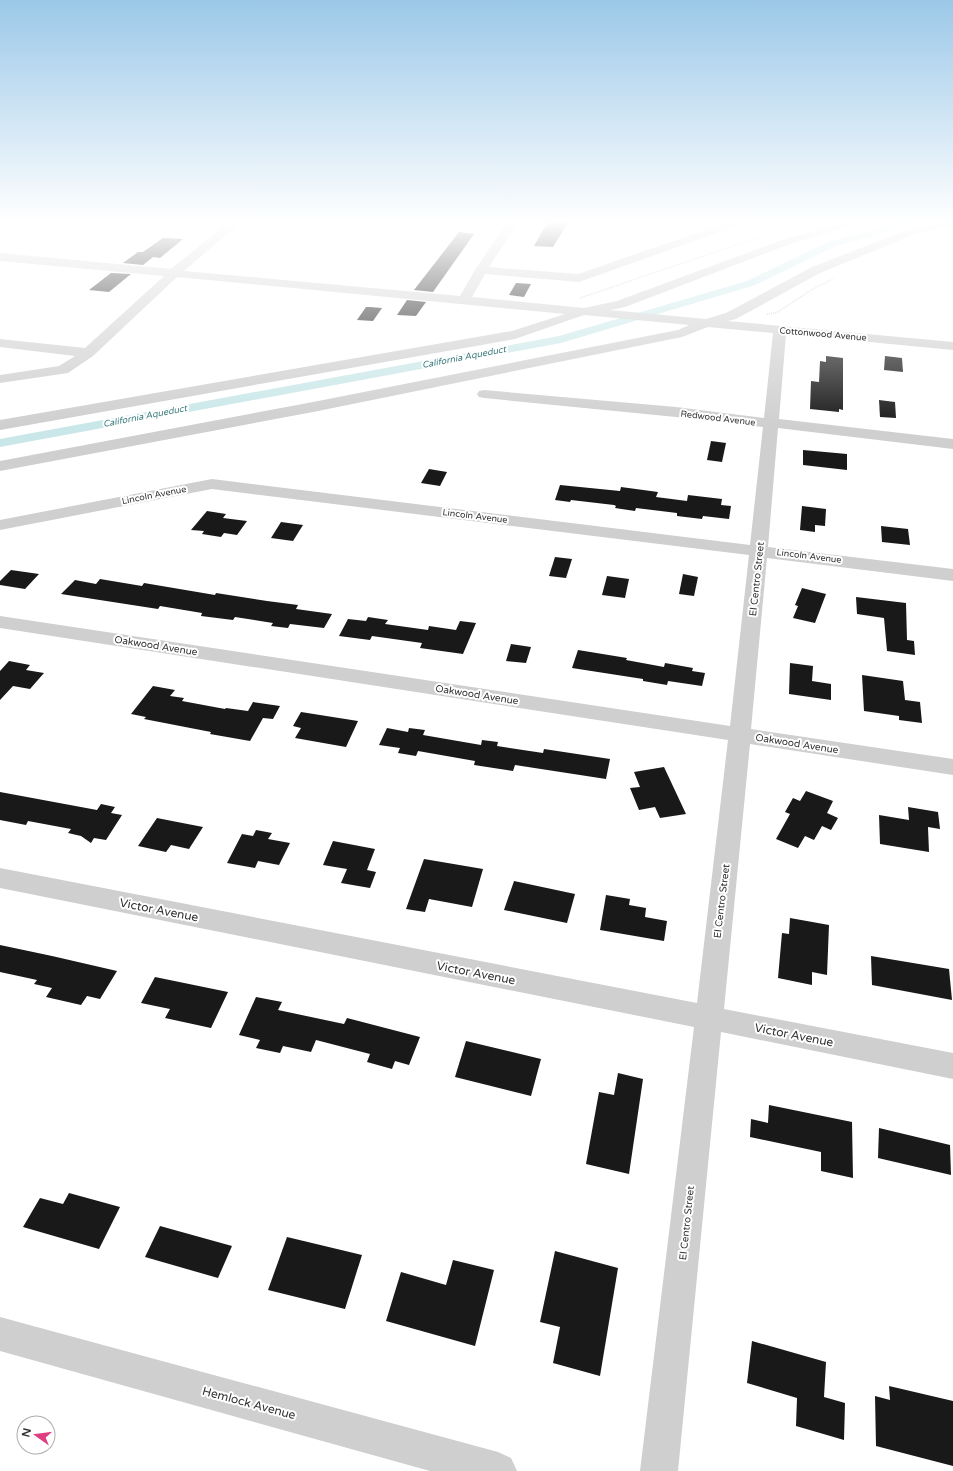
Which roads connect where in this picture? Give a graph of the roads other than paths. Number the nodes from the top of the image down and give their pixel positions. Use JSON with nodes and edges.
{"nodes":[{"id":1,"x":156,"y":290,"type":"edge"},
{"id":2,"x":346,"y":290,"type":"edge"},
{"id":3,"x":470,"y":290,"type":"edge"},
{"id":4,"x":658,"y":290,"type":"edge"},
{"id":5,"x":780,"y":290,"type":"edge"},
{"id":6,"x":464,"y":301,"type":"junction"},
{"id":7,"x":583,"y":306,"type":"junction"},
{"id":8,"x":706,"y":323,"type":"junction"},
{"id":9,"x":780,"y":330,"type":"junction"},
{"id":10,"x":0,"y":343,"type":"edge"},
{"id":11,"x":953,"y":346,"type":"edge"},
{"id":12,"x":88,"y":353,"type":"junction"},
{"id":13,"x":0,"y":379,"type":"edge"},
{"id":14,"x":484,"y":394,"type":"dead end"},
{"id":15,"x":771,"y":424,"type":"junction"},
{"id":16,"x":0,"y":425,"type":"edge"},
{"id":17,"x":953,"y":444,"type":"edge"},
{"id":18,"x":0,"y":466,"type":"edge"},
{"id":19,"x":0,"y":525,"type":"edge"},
{"id":20,"x":759,"y":550,"type":"junction"},
{"id":21,"x":953,"y":575,"type":"edge"},
{"id":22,"x":0,"y":622,"type":"edge"},
{"id":23,"x":740,"y":734,"type":"junction"},
{"id":24,"x":953,"y":767,"type":"edge"},
{"id":25,"x":0,"y":878,"type":"edge"},
{"id":26,"x":708,"y":1019,"type":"junction"},
{"id":27,"x":953,"y":1066,"type":"edge"},
{"id":28,"x":0,"y":1334,"type":"edge"},
{"id":29,"x":498,"y":1471,"type":"edge"},
{"id":30,"x":659,"y":1471,"type":"edge"}],
"edges":[{"from":1,"to":12,"type":"street"},
{"from":2,"to":6,"type":"street","name":"Cottonwood Avenue"},
{"from":3,"to":6,"type":"street"},
{"from":4,"to":7,"type":"street"},
{"from":5,"to":8,"type":"street"},
{"from":6,"to":7,"type":"street","name":"Cottonwood Avenue"},
{"from":7,"to":8,"type":"street","name":"Cottonwood Avenue"},
{"from":7,"to":16,"type":"street"},
{"from":8,"to":9,"type":"street","name":"Cottonwood Avenue"},
{"from":8,"to":18,"type":"street"},
{"from":9,"to":11,"type":"street","name":"Cottonwood Avenue"},
{"from":9,"to":15,"type":"street","name":"El Centro Street"},
{"from":10,"to":12,"type":"street"},
{"from":12,"to":13,"type":"street"},
{"from":14,"to":15,"type":"street","name":"Redwood Avenue"},
{"from":15,"to":17,"type":"street","name":"Redwood Avenue"},
{"from":15,"to":20,"type":"street","name":"El Centro Street"},
{"from":19,"to":20,"type":"street","name":"Lincoln Avenue"},
{"from":20,"to":21,"type":"street","name":"Lincoln Avenue"},
{"from":20,"to":23,"type":"street","name":"El Centro Street"},
{"from":22,"to":23,"type":"street","name":"Oakwood Avenue"},
{"from":23,"to":24,"type":"street","name":"Oakwood Avenue"},
{"from":23,"to":26,"type":"street","name":"El Centro Street"},
{"from":25,"to":26,"type":"street","name":"Victor Avenue"},
{"from":26,"to":27,"type":"street","name":"Victor Avenue"},
{"from":26,"to":30,"type":"street","name":"El Centro Street"},
{"from":28,"to":29,"type":"street","name":"Hemlock Avenue"}]}
